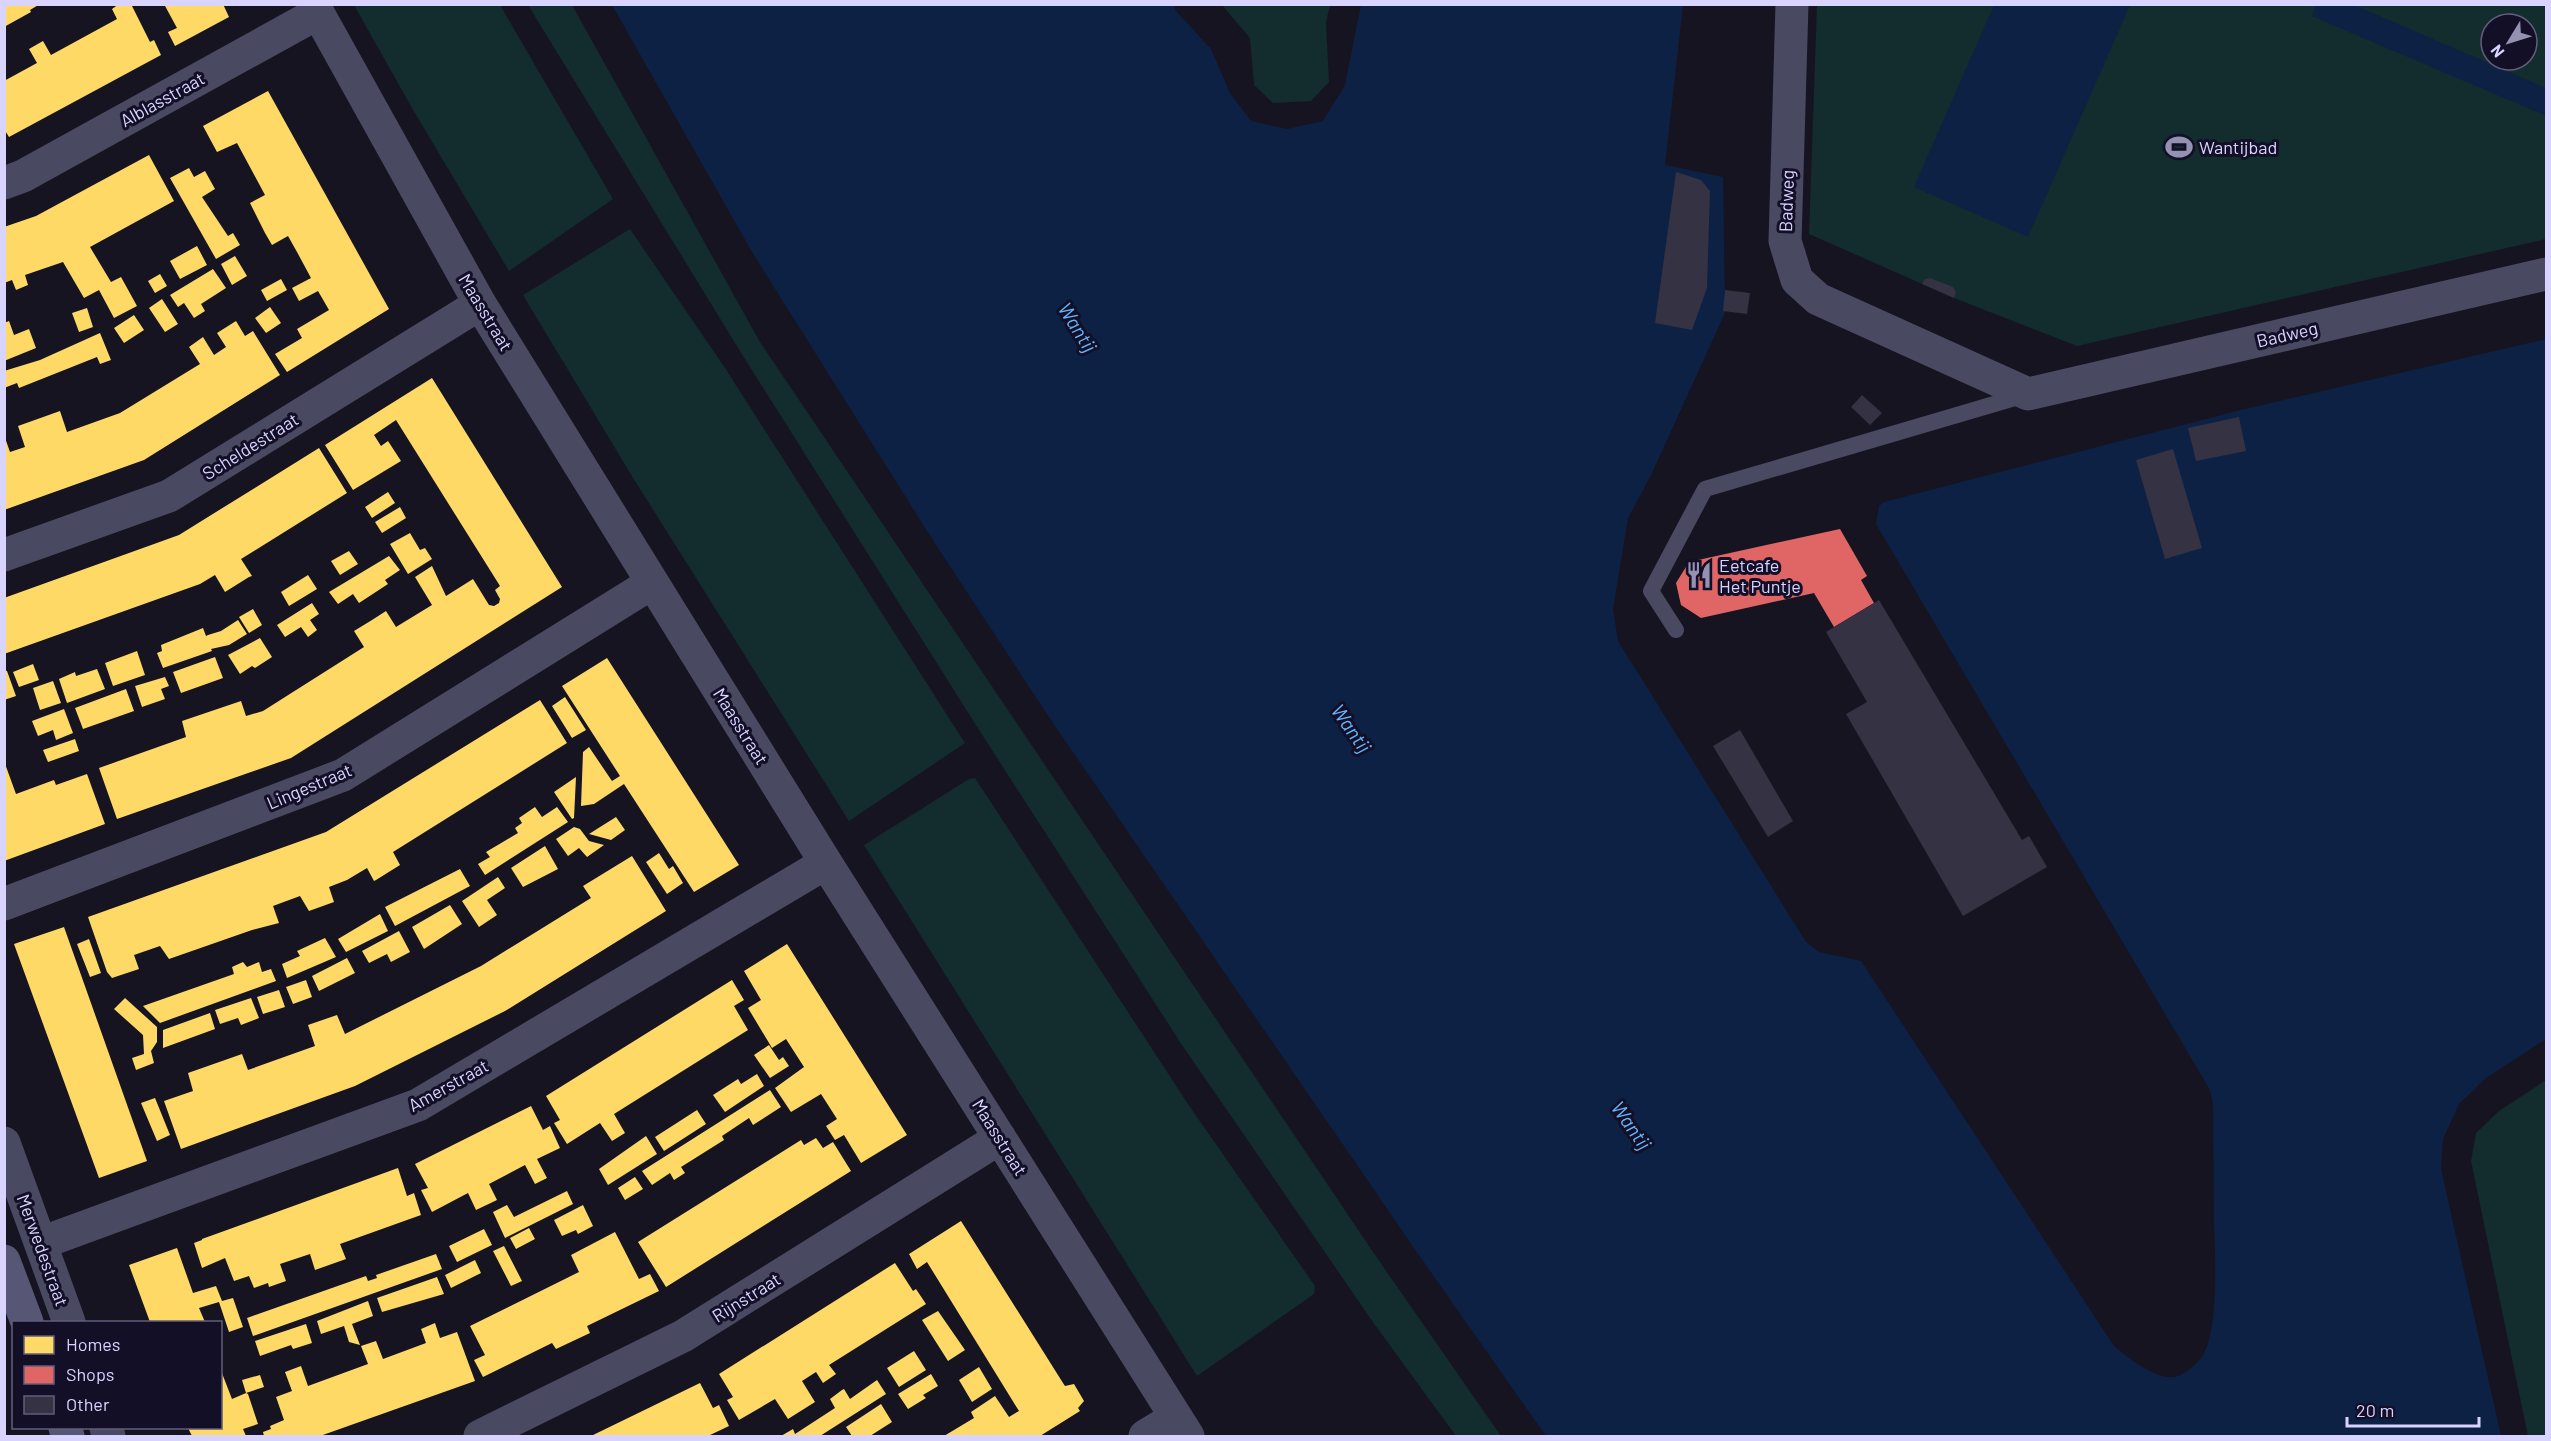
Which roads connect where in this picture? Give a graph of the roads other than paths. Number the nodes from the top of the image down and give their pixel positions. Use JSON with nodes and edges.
{"nodes":[{"id":1,"x":1792,"y":4,"type":"edge"},
{"id":2,"x":315,"y":9,"type":"edge"},
{"id":3,"x":4,"y":183,"type":"edge"},
{"id":4,"x":2547,"y":274,"type":"edge"},
{"id":5,"x":480,"y":304,"type":"junction"},
{"id":6,"x":2028,"y":394,"type":"junction"},
{"id":7,"x":4,"y":555,"type":"edge"},
{"id":8,"x":652,"y":583,"type":"junction"},
{"id":9,"x":1676,"y":630,"type":"dead end"},
{"id":10,"x":826,"y":863,"type":"junction"},
{"id":11,"x":4,"y":904,"type":"edge"},
{"id":12,"x":1000,"y":1138,"type":"junction"},
{"id":13,"x":4,"y":1143,"type":"edge"},
{"id":14,"x":41,"y":1243,"type":"junction"},
{"id":15,"x":4,"y":1261,"type":"edge"},
{"id":16,"x":26,"y":1321,"type":"edge"},
{"id":17,"x":68,"y":1321,"type":"edge"},
{"id":18,"x":1182,"y":1427,"type":"edge"},
{"id":19,"x":480,"y":1437,"type":"edge"},
{"id":20,"x":1145,"y":1437,"type":"edge"}],
"edges":[{"from":1,"to":6,"type":"street","name":"Badweg"},
{"from":2,"to":3,"type":"street","name":"Alblasstraat"},
{"from":2,"to":5,"type":"street","name":"Maasstraat"},
{"from":4,"to":6,"type":"street","name":"Badweg"},
{"from":5,"to":7,"type":"street","name":"Scheldestraat"},
{"from":5,"to":8,"type":"street","name":"Maasstraat"},
{"from":6,"to":9,"type":"lane","name":"Badweg"},
{"from":8,"to":10,"type":"street","name":"Maasstraat"},
{"from":8,"to":11,"type":"street","name":"Lingestraat"},
{"from":10,"to":12,"type":"street","name":"Maasstraat"},
{"from":10,"to":14,"type":"street","name":"Amerstraat"},
{"from":12,"to":18,"type":"street","name":"Maasstraat"},
{"from":12,"to":19,"type":"street","name":"Rijnstraat"},
{"from":13,"to":14,"type":"street","name":"Merwedestraat"},
{"from":14,"to":17,"type":"street","name":"Merwedestraat"},
{"from":15,"to":16,"type":"main road"},
{"from":18,"to":20,"type":"street"}]}
